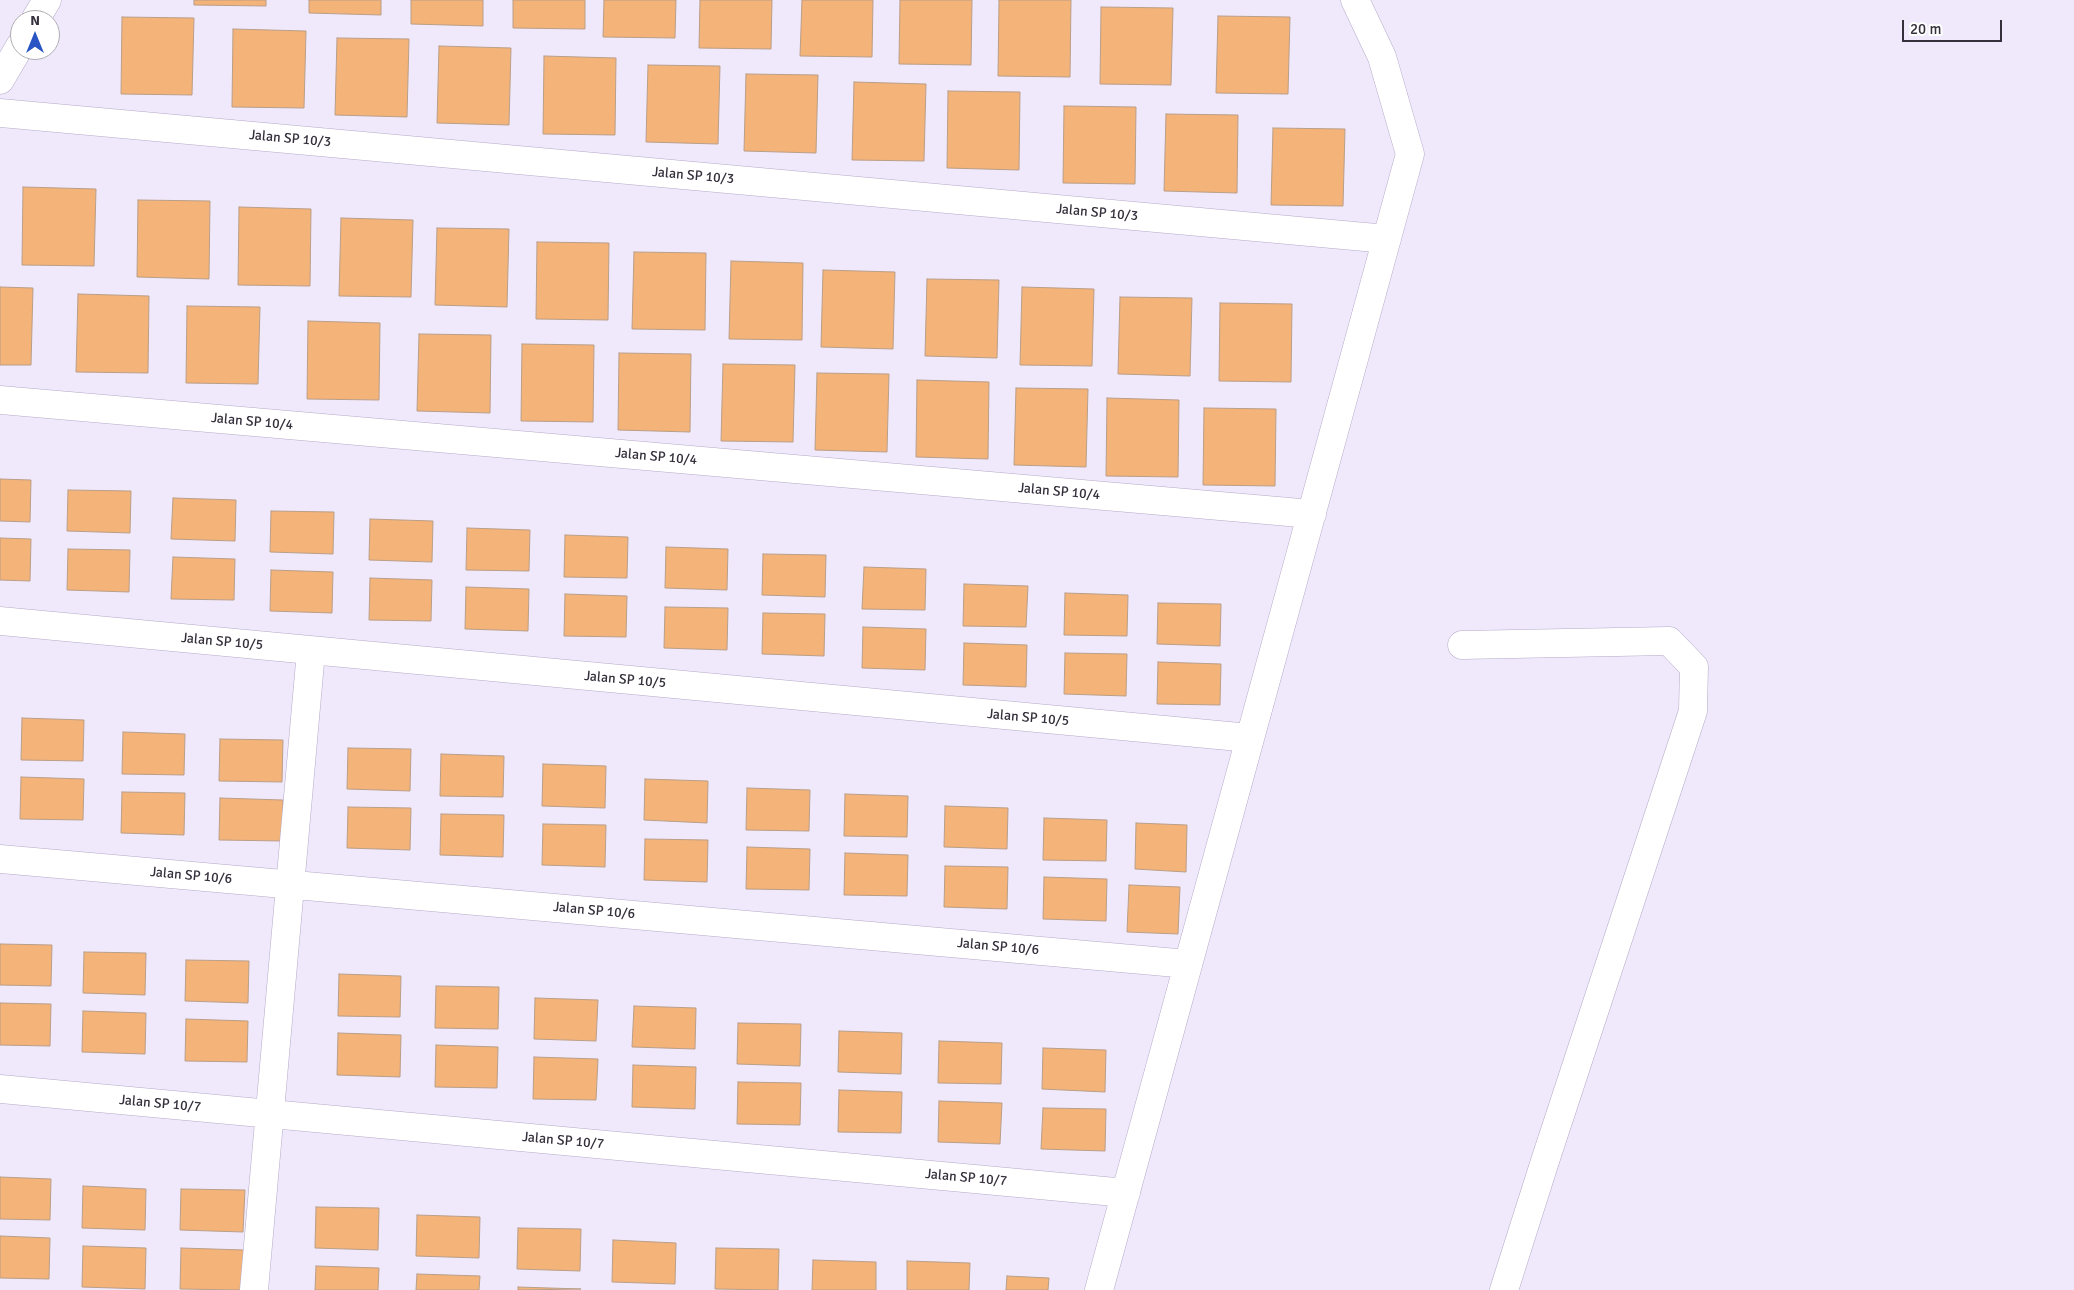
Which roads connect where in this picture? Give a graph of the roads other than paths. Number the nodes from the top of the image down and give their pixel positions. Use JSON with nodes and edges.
{"nodes":[{"id":1,"x":1355,"y":0,"type":"edge"},
{"id":2,"x":12,"y":60,"type":"edge"},
{"id":3,"x":0,"y":80,"type":"edge"},
{"id":4,"x":0,"y":113,"type":"edge"},
{"id":5,"x":1387,"y":240,"type":"junction"},
{"id":6,"x":0,"y":400,"type":"edge"},
{"id":7,"x":1312,"y":514,"type":"junction"},
{"id":8,"x":0,"y":622,"type":"edge"},
{"id":9,"x":1462,"y":645,"type":"dead end"},
{"id":10,"x":311,"y":651,"type":"junction"},
{"id":11,"x":1250,"y":738,"type":"junction"},
{"id":12,"x":0,"y":859,"type":"edge"},
{"id":13,"x":290,"y":884,"type":"junction"},
{"id":14,"x":1188,"y":964,"type":"junction"},
{"id":15,"x":0,"y":1089,"type":"edge"},
{"id":16,"x":270,"y":1114,"type":"junction"},
{"id":17,"x":1126,"y":1193,"type":"junction"},
{"id":18,"x":254,"y":1290,"type":"edge"},
{"id":19,"x":1099,"y":1290,"type":"edge"},
{"id":20,"x":1504,"y":1290,"type":"edge"}],
"edges":[{"from":1,"to":5,"type":"street"},
{"from":2,"to":3,"type":"street"},
{"from":4,"to":5,"type":"street","name":"Jalan SP 10/3"},
{"from":5,"to":7,"type":"street"},
{"from":6,"to":7,"type":"street","name":"Jalan SP 10/4"},
{"from":7,"to":11,"type":"street"},
{"from":8,"to":10,"type":"street","name":"Jalan SP 10/5"},
{"from":9,"to":20,"type":"street"},
{"from":10,"to":11,"type":"street","name":"Jalan SP 10/5"},
{"from":10,"to":13,"type":"street"},
{"from":11,"to":14,"type":"street"},
{"from":12,"to":13,"type":"street","name":"Jalan SP 10/6"},
{"from":13,"to":14,"type":"street","name":"Jalan SP 10/6"},
{"from":13,"to":16,"type":"street"},
{"from":14,"to":17,"type":"street"},
{"from":15,"to":16,"type":"street","name":"Jalan SP 10/7"},
{"from":16,"to":17,"type":"street","name":"Jalan SP 10/7"},
{"from":16,"to":18,"type":"street"},
{"from":17,"to":19,"type":"street"}]}
